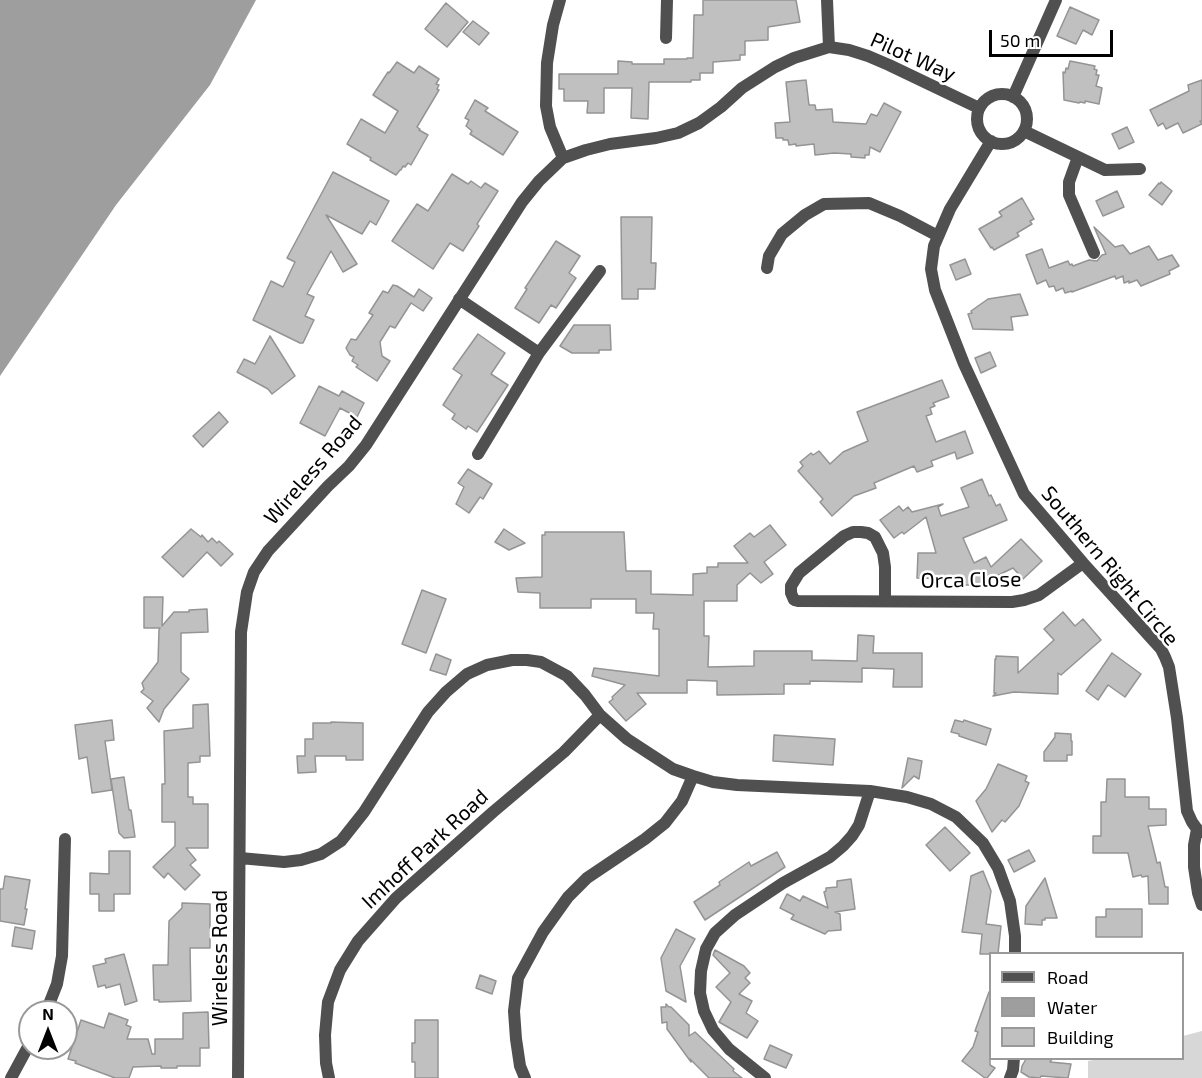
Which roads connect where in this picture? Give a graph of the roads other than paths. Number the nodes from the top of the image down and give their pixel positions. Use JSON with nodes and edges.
{"nodes":[{"id":1,"x":560,"y":0,"type":"edge"},
{"id":2,"x":667,"y":0,"type":"edge"},
{"id":3,"x":827,"y":0,"type":"edge"},
{"id":4,"x":1056,"y":0,"type":"edge"},
{"id":5,"x":666,"y":38,"type":"dead end"},
{"id":6,"x":829,"y":47,"type":"junction"},
{"id":7,"x":1013,"y":97,"type":"junction"},
{"id":8,"x":980,"y":108,"type":"junction"},
{"id":9,"x":1024,"y":131,"type":"junction"},
{"id":10,"x":991,"y":141,"type":"junction"},
{"id":11,"x":1078,"y":157,"type":"junction"},
{"id":12,"x":563,"y":158,"type":"junction"},
{"id":13,"x":1140,"y":169,"type":"dead end"},
{"id":14,"x":938,"y":236,"type":"junction"},
{"id":15,"x":1094,"y":253,"type":"dead end"},
{"id":16,"x":766,"y":268,"type":"dead end"},
{"id":17,"x":600,"y":272,"type":"dead end"},
{"id":18,"x":459,"y":299,"type":"junction"},
{"id":19,"x":539,"y":353,"type":"junction"},
{"id":20,"x":478,"y":454,"type":"dead end"},
{"id":21,"x":1083,"y":563,"type":"junction"},
{"id":22,"x":885,"y":601,"type":"junction"},
{"id":23,"x":600,"y":715,"type":"junction"},
{"id":24,"x":693,"y":776,"type":"junction"},
{"id":25,"x":870,"y":791,"type":"junction"},
{"id":26,"x":1199,"y":831,"type":"edge"},
{"id":27,"x":65,"y":839,"type":"dead end"},
{"id":28,"x":240,"y":858,"type":"junction"},
{"id":29,"x":1202,"y":904,"type":"edge"},
{"id":30,"x":1015,"y":952,"type":"edge"},
{"id":31,"x":51,"y":1000,"type":"edge"},
{"id":32,"x":21,"y":1060,"type":"edge"},
{"id":33,"x":1014,"y":1060,"type":"edge"},
{"id":34,"x":11,"y":1078,"type":"edge"},
{"id":35,"x":238,"y":1078,"type":"edge"},
{"id":36,"x":329,"y":1078,"type":"edge"},
{"id":37,"x":525,"y":1078,"type":"edge"},
{"id":38,"x":765,"y":1078,"type":"edge"},
{"id":39,"x":1010,"y":1078,"type":"edge"}],
"edges":[{"from":1,"to":12,"type":"street"},
{"from":2,"to":5,"type":"street"},
{"from":3,"to":6,"type":"street"},
{"from":4,"to":7,"type":"street"},
{"from":6,"to":8,"type":"street","name":"Pilot Way"},
{"from":6,"to":12,"type":"street","name":"Wireless Road"},
{"from":7,"to":8,"type":"street"},
{"from":7,"to":9,"type":"street"},
{"from":8,"to":10,"type":"street"},
{"from":9,"to":10,"type":"street"},
{"from":9,"to":11,"type":"street"},
{"from":10,"to":14,"type":"street","name":"Southern Right Circle"},
{"from":11,"to":13,"type":"street"},
{"from":11,"to":15,"type":"street"},
{"from":12,"to":18,"type":"street","name":"Wireless Road"},
{"from":14,"to":16,"type":"street"},
{"from":14,"to":21,"type":"street","name":"Southern Right Circle"},
{"from":17,"to":19,"type":"street"},
{"from":18,"to":19,"type":"street"},
{"from":18,"to":28,"type":"street","name":"Wireless Road"},
{"from":19,"to":20,"type":"street"},
{"from":21,"to":22,"type":"street","name":"Orca Close"},
{"from":21,"to":26,"type":"street","name":"Southern Right Circle"},
{"from":22,"to":22,"type":"street","name":"Orca Close"},
{"from":23,"to":24,"type":"street"},
{"from":23,"to":28,"type":"street"},
{"from":23,"to":36,"type":"street","name":"Imhoff Park Road"},
{"from":24,"to":25,"type":"street"},
{"from":24,"to":37,"type":"street"},
{"from":25,"to":30,"type":"street"},
{"from":25,"to":38,"type":"street"},
{"from":26,"to":29,"type":"street","name":"Southern Right Circle"},
{"from":27,"to":31,"type":"street"},
{"from":28,"to":35,"type":"street","name":"Wireless Road"},
{"from":32,"to":34,"type":"street"},
{"from":33,"to":39,"type":"street"}]}
